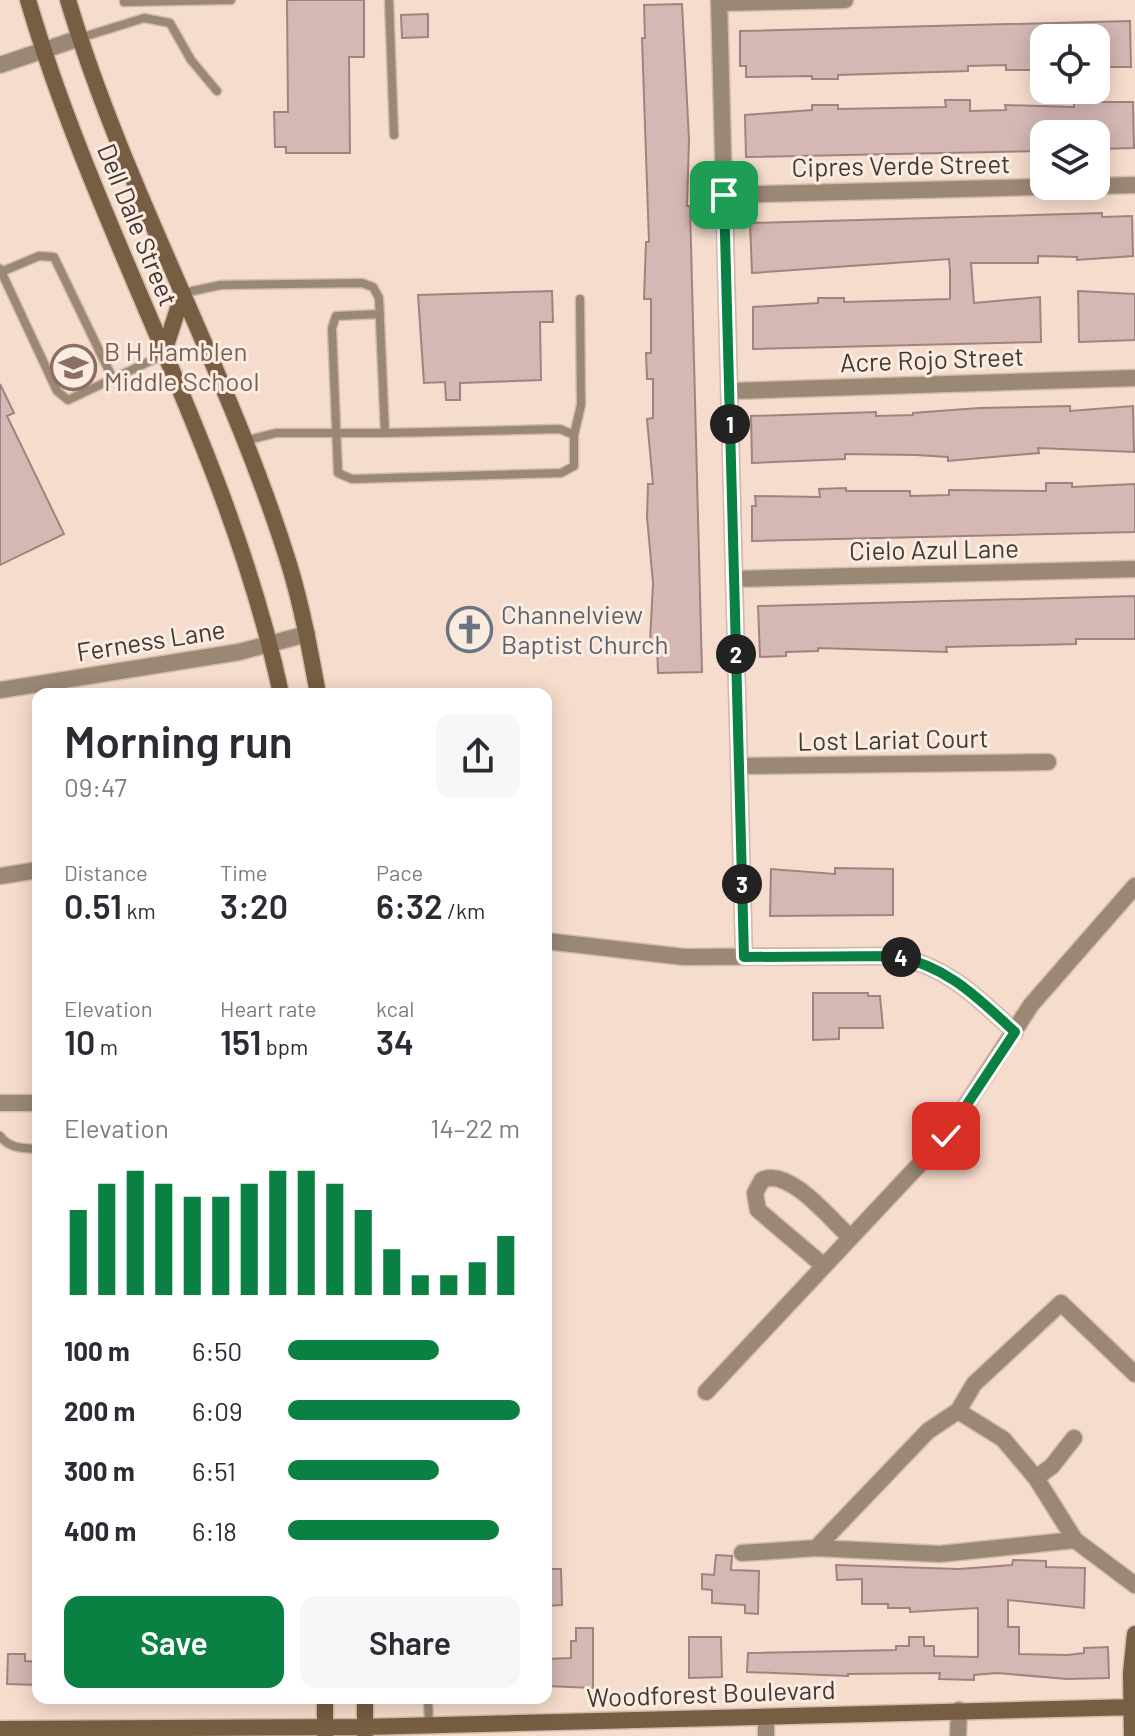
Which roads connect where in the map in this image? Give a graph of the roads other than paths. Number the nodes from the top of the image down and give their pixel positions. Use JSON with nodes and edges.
{"nodes":[{"id":1,"x":28,"y":0,"type":"edge"},
{"id":2,"x":68,"y":0,"type":"edge"},
{"id":3,"x":231,"y":0,"type":"edge"},
{"id":4,"x":389,"y":0,"type":"edge"},
{"id":5,"x":845,"y":0,"type":"edge"},
{"id":6,"x":124,"y":1,"type":"edge"},
{"id":7,"x":719,"y":2,"type":"edge"},
{"id":8,"x":124,"y":24,"type":"junction"},
{"id":9,"x":80,"y":38,"type":"junction"},
{"id":10,"x":42,"y":50,"type":"junction"},
{"id":11,"x":0,"y":65,"type":"edge"},
{"id":12,"x":217,"y":91,"type":"dead end"},
{"id":13,"x":394,"y":135,"type":"dead end"},
{"id":14,"x":1135,"y":185,"type":"edge"},
{"id":15,"x":1110,"y":186,"type":"edge"},
{"id":16,"x":1030,"y":187,"type":"edge"},
{"id":17,"x":724,"y":195,"type":"junction"},
{"id":18,"x":1,"y":271,"type":"edge"},
{"id":19,"x":183,"y":293,"type":"junction"},
{"id":20,"x":580,"y":299,"type":"dead end"},
{"id":21,"x":380,"y":314,"type":"junction"},
{"id":22,"x":163,"y":355,"type":"junction"},
{"id":23,"x":1135,"y":378,"type":"edge"},
{"id":24,"x":113,"y":379,"type":"junction"},
{"id":25,"x":730,"y":391,"type":"junction"},
{"id":26,"x":385,"y":433,"type":"junction"},
{"id":27,"x":337,"y":434,"type":"junction"},
{"id":28,"x":574,"y":435,"type":"junction"},
{"id":29,"x":243,"y":441,"type":"junction"},
{"id":30,"x":1135,"y":569,"type":"edge"},
{"id":31,"x":734,"y":579,"type":"junction"},
{"id":32,"x":307,"y":634,"type":"junction"},
{"id":33,"x":270,"y":643,"type":"junction"},
{"id":34,"x":280,"y":688,"type":"edge"},
{"id":35,"x":317,"y":688,"type":"edge"},
{"id":36,"x":0,"y":690,"type":"edge"},
{"id":37,"x":1048,"y":762,"type":"dead end"},
{"id":38,"x":739,"y":766,"type":"junction"},
{"id":39,"x":32,"y":871,"type":"edge"},
{"id":40,"x":0,"y":876,"type":"edge"},
{"id":41,"x":1135,"y":886,"type":"edge"},
{"id":42,"x":552,"y":942,"type":"edge"},
{"id":43,"x":744,"y":957,"type":"junction"},
{"id":44,"x":1015,"y":1032,"type":"junction"},
{"id":45,"x":0,"y":1103,"type":"edge"},
{"id":46,"x":32,"y":1103,"type":"edge"},
{"id":47,"x":0,"y":1136,"type":"edge"},
{"id":48,"x":32,"y":1149,"type":"edge"},
{"id":49,"x":850,"y":1237,"type":"junction"},
{"id":50,"x":824,"y":1266,"type":"junction"},
{"id":51,"x":1135,"y":1374,"type":"edge"},
{"id":52,"x":706,"y":1392,"type":"dead end"},
{"id":53,"x":958,"y":1411,"type":"junction"},
{"id":54,"x":1074,"y":1438,"type":"dead end"},
{"id":55,"x":1036,"y":1478,"type":"junction"},
{"id":56,"x":1075,"y":1540,"type":"junction"},
{"id":57,"x":816,"y":1548,"type":"junction"},
{"id":58,"x":742,"y":1553,"type":"dead end"},
{"id":59,"x":1135,"y":1585,"type":"edge"},
{"id":60,"x":1135,"y":1634,"type":"edge"},
{"id":61,"x":325,"y":1704,"type":"edge"},
{"id":62,"x":365,"y":1704,"type":"edge"},
{"id":63,"x":428,"y":1704,"type":"edge"},
{"id":64,"x":1133,"y":1707,"type":"edge"},
{"id":65,"x":959,"y":1710,"type":"junction"},
{"id":66,"x":766,"y":1717,"type":"junction"},
{"id":67,"x":429,"y":1724,"type":"junction"},
{"id":68,"x":0,"y":1729,"type":"edge"},
{"id":69,"x":549,"y":1729,"type":"edge"},
{"id":70,"x":325,"y":1730,"type":"edge"},
{"id":71,"x":365,"y":1731,"type":"edge"},
{"id":72,"x":149,"y":1732,"type":"edge"},
{"id":73,"x":766,"y":1736,"type":"edge"},
{"id":74,"x":958,"y":1736,"type":"edge"},
{"id":75,"x":1132,"y":1736,"type":"edge"}],
"edges":[{"from":1,"to":10,"type":"main road","name":"Dell Dale Street"},
{"from":2,"to":9,"type":"main road","name":"Dell Dale Street"},
{"from":3,"to":6,"type":"lane"},
{"from":4,"to":13,"type":"lane"},
{"from":5,"to":7,"type":"street"},
{"from":6,"to":8,"type":"lane"},
{"from":7,"to":17,"type":"street"},
{"from":8,"to":9,"type":"lane"},
{"from":8,"to":12,"type":"lane"},
{"from":9,"to":10,"type":"street"},
{"from":9,"to":19,"type":"main road","name":"Dell Dale Street"},
{"from":10,"to":11,"type":"street"},
{"from":10,"to":22,"type":"main road","name":"Dell Dale Street"},
{"from":14,"to":15,"type":"street"},
{"from":16,"to":17,"type":"street","name":"Cipres Verde Street"},
{"from":17,"to":25,"type":"street"},
{"from":18,"to":24,"type":"lane"},
{"from":18,"to":24,"type":"lane"},
{"from":19,"to":21,"type":"lane"},
{"from":19,"to":22,"type":"main road"},
{"from":19,"to":29,"type":"main road","name":"Dell Dale Street"},
{"from":20,"to":28,"type":"lane"},
{"from":21,"to":26,"type":"lane"},
{"from":21,"to":27,"type":"lane"},
{"from":22,"to":24,"type":"lane"},
{"from":22,"to":33,"type":"main road","name":"Dell Dale Street"},
{"from":23,"to":25,"type":"street","name":"Acre Rojo Street"},
{"from":25,"to":31,"type":"street"},
{"from":26,"to":27,"type":"lane"},
{"from":26,"to":28,"type":"lane"},
{"from":27,"to":28,"type":"lane"},
{"from":27,"to":29,"type":"lane"},
{"from":29,"to":32,"type":"main road","name":"Dell Dale Street"},
{"from":30,"to":31,"type":"street","name":"Cielo Azul Lane"},
{"from":31,"to":38,"type":"street"},
{"from":32,"to":33,"type":"street","name":"Ferness Lane"},
{"from":32,"to":35,"type":"main road","name":"Dell Dale Street"},
{"from":33,"to":34,"type":"main road","name":"Dell Dale Street"},
{"from":33,"to":36,"type":"street","name":"Ferness Lane"},
{"from":37,"to":38,"type":"street","name":"Lost Lariat Court"},
{"from":38,"to":43,"type":"street"},
{"from":39,"to":40,"type":"street"},
{"from":41,"to":44,"type":"street"},
{"from":42,"to":43,"type":"street"},
{"from":43,"to":44,"type":"street"},
{"from":44,"to":49,"type":"street"},
{"from":45,"to":46,"type":"street"},
{"from":47,"to":48,"type":"lane"},
{"from":49,"to":50,"type":"street"},
{"from":49,"to":50,"type":"street"},
{"from":50,"to":52,"type":"street"},
{"from":51,"to":53,"type":"street"},
{"from":53,"to":55,"type":"street"},
{"from":53,"to":57,"type":"street"},
{"from":54,"to":55,"type":"street"},
{"from":55,"to":56,"type":"street"},
{"from":56,"to":57,"type":"street"},
{"from":56,"to":59,"type":"street"},
{"from":57,"to":58,"type":"street"},
{"from":60,"to":64,"type":"main road"},
{"from":61,"to":70,"type":"main road"},
{"from":62,"to":71,"type":"main road"},
{"from":63,"to":67,"type":"lane"},
{"from":64,"to":65,"type":"main road","name":"Woodforest Boulevard"},
{"from":64,"to":75,"type":"main road"},
{"from":65,"to":66,"type":"main road","name":"Woodforest Boulevard"},
{"from":65,"to":74,"type":"street"},
{"from":66,"to":69,"type":"main road","name":"Woodforest Boulevard"},
{"from":66,"to":73,"type":"street"},
{"from":67,"to":69,"type":"main road","name":"Woodforest Boulevard"},
{"from":67,"to":71,"type":"main road","name":"Woodforest Boulevard"},
{"from":68,"to":72,"type":"main road","name":"Woodforest Boulevard"},
{"from":70,"to":71,"type":"main road","name":"Woodforest Boulevard"},
{"from":70,"to":72,"type":"main road","name":"Woodforest Boulevard"}]}
